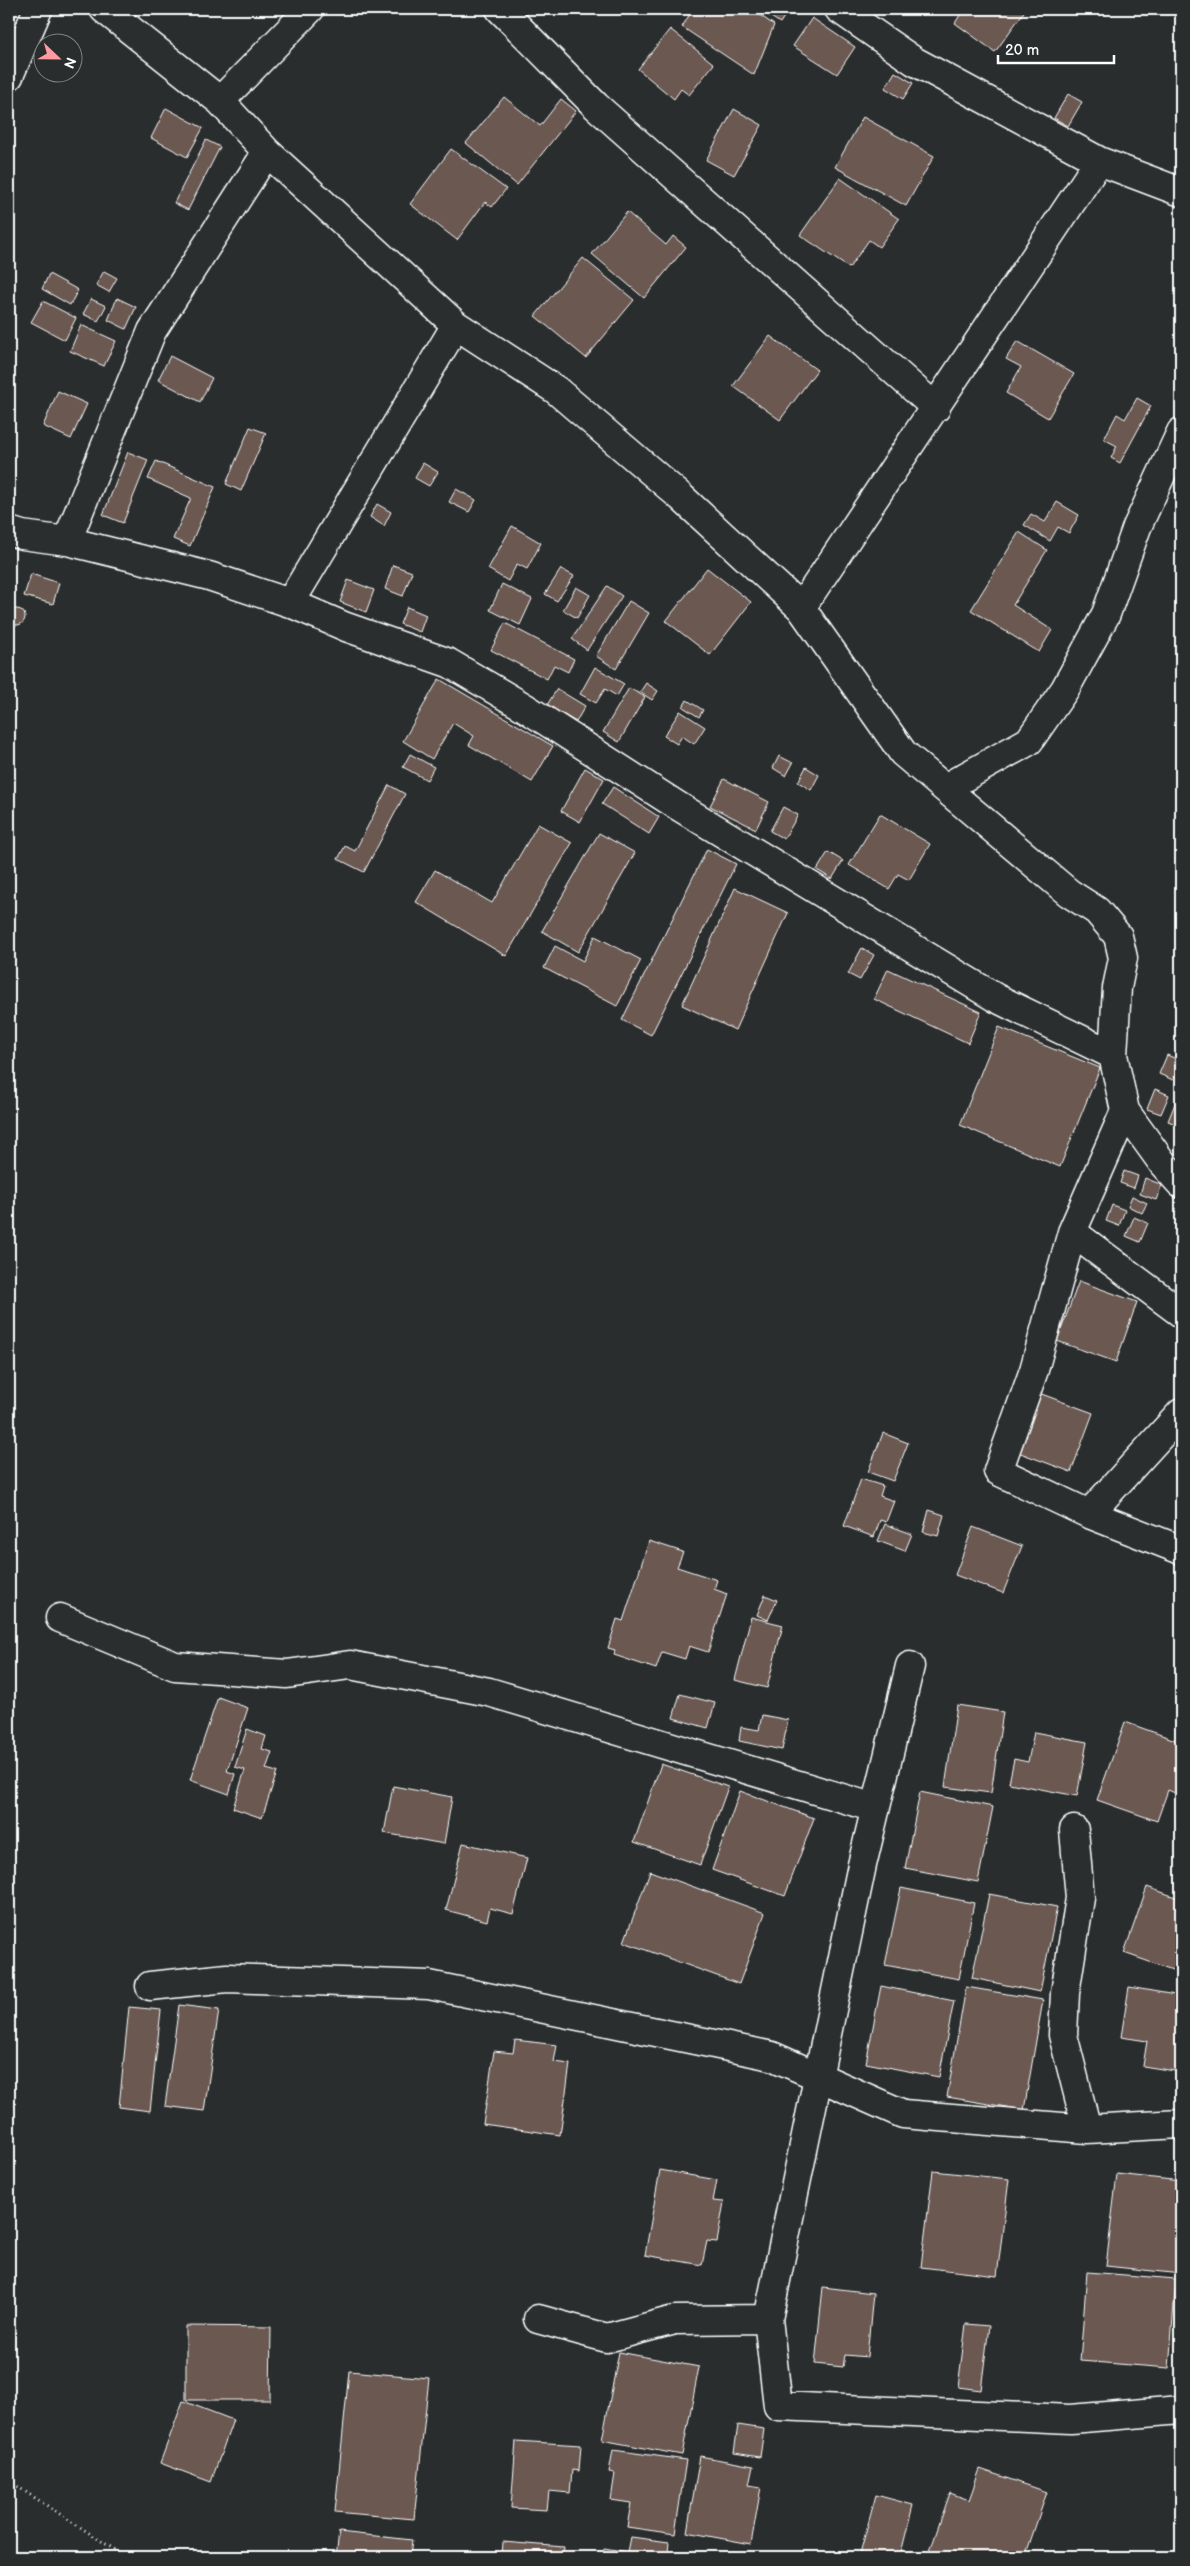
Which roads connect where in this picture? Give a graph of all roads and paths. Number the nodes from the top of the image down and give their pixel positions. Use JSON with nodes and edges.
{"nodes":[{"id":1,"x":38,"y":9,"type":"edge"},
{"id":2,"x":104,"y":9,"type":"edge"},
{"id":3,"x":310,"y":9,"type":"edge"},
{"id":4,"x":500,"y":9,"type":"edge"},
{"id":5,"x":839,"y":9,"type":"edge"},
{"id":6,"x":9,"y":76,"type":"edge"},
{"id":7,"x":220,"y":101,"type":"junction"},
{"id":8,"x":267,"y":152,"type":"junction"},
{"id":9,"x":1099,"y":161,"type":"junction"},
{"id":10,"x":1181,"y":192,"type":"edge"},
{"id":11,"x":456,"y":325,"type":"junction"},
{"id":12,"x":936,"y":408,"type":"junction"},
{"id":13,"x":1181,"y":432,"type":"edge"},
{"id":14,"x":9,"y":531,"type":"edge"},
{"id":15,"x":66,"y":541,"type":"junction"},
{"id":16,"x":290,"y":603,"type":"junction"},
{"id":17,"x":801,"y":608,"type":"junction"},
{"id":18,"x":945,"y":788,"type":"junction"},
{"id":19,"x":1113,"y":1055,"type":"junction"},
{"id":20,"x":1125,"y":1111,"type":"junction"},
{"id":21,"x":1181,"y":1184,"type":"edge"},
{"id":22,"x":1072,"y":1232,"type":"junction"},
{"id":23,"x":1181,"y":1313,"type":"edge"},
{"id":24,"x":1181,"y":1413,"type":"edge"},
{"id":25,"x":1089,"y":1514,"type":"junction"},
{"id":26,"x":1181,"y":1550,"type":"edge"},
{"id":27,"x":60,"y":1618,"type":"dead end"},
{"id":28,"x":910,"y":1666,"type":"dead end"},
{"id":29,"x":875,"y":1808,"type":"junction"},
{"id":30,"x":1074,"y":1830,"type":"dead end"},
{"id":31,"x":150,"y":1986,"type":"dead end"},
{"id":32,"x":818,"y":2076,"type":"junction"},
{"id":33,"x":1181,"y":2124,"type":"edge"},
{"id":34,"x":1087,"y":2129,"type":"junction"},
{"id":35,"x":768,"y":2318,"type":"junction"},
{"id":36,"x":538,"y":2319,"type":"dead end"},
{"id":37,"x":1181,"y":2410,"type":"edge"},
{"id":38,"x":9,"y":2480,"type":"edge"},
{"id":39,"x":126,"y":2557,"type":"edge"}],
"edges":[{"from":1,"to":6,"type":"street"},
{"from":2,"to":7,"type":"street"},
{"from":3,"to":7,"type":"street"},
{"from":4,"to":12,"type":"street"},
{"from":5,"to":9,"type":"street"},
{"from":7,"to":8,"type":"street"},
{"from":8,"to":11,"type":"street"},
{"from":8,"to":15,"type":"street"},
{"from":9,"to":10,"type":"street"},
{"from":9,"to":12,"type":"street"},
{"from":11,"to":16,"type":"street"},
{"from":11,"to":17,"type":"street"},
{"from":12,"to":17,"type":"street"},
{"from":13,"to":18,"type":"street"},
{"from":14,"to":15,"type":"street"},
{"from":15,"to":16,"type":"street"},
{"from":16,"to":19,"type":"street"},
{"from":17,"to":18,"type":"street"},
{"from":18,"to":19,"type":"street"},
{"from":19,"to":20,"type":"street"},
{"from":20,"to":21,"type":"street"},
{"from":20,"to":22,"type":"street"},
{"from":22,"to":23,"type":"street"},
{"from":22,"to":25,"type":"street"},
{"from":24,"to":25,"type":"street"},
{"from":25,"to":26,"type":"street"},
{"from":27,"to":29,"type":"street"},
{"from":28,"to":29,"type":"street"},
{"from":29,"to":32,"type":"street"},
{"from":30,"to":34,"type":"street"},
{"from":31,"to":32,"type":"street"},
{"from":32,"to":34,"type":"street"},
{"from":32,"to":35,"type":"street"},
{"from":33,"to":34,"type":"street"},
{"from":35,"to":36,"type":"street"},
{"from":35,"to":37,"type":"street"},
{"from":38,"to":39,"type":"path"}]}
